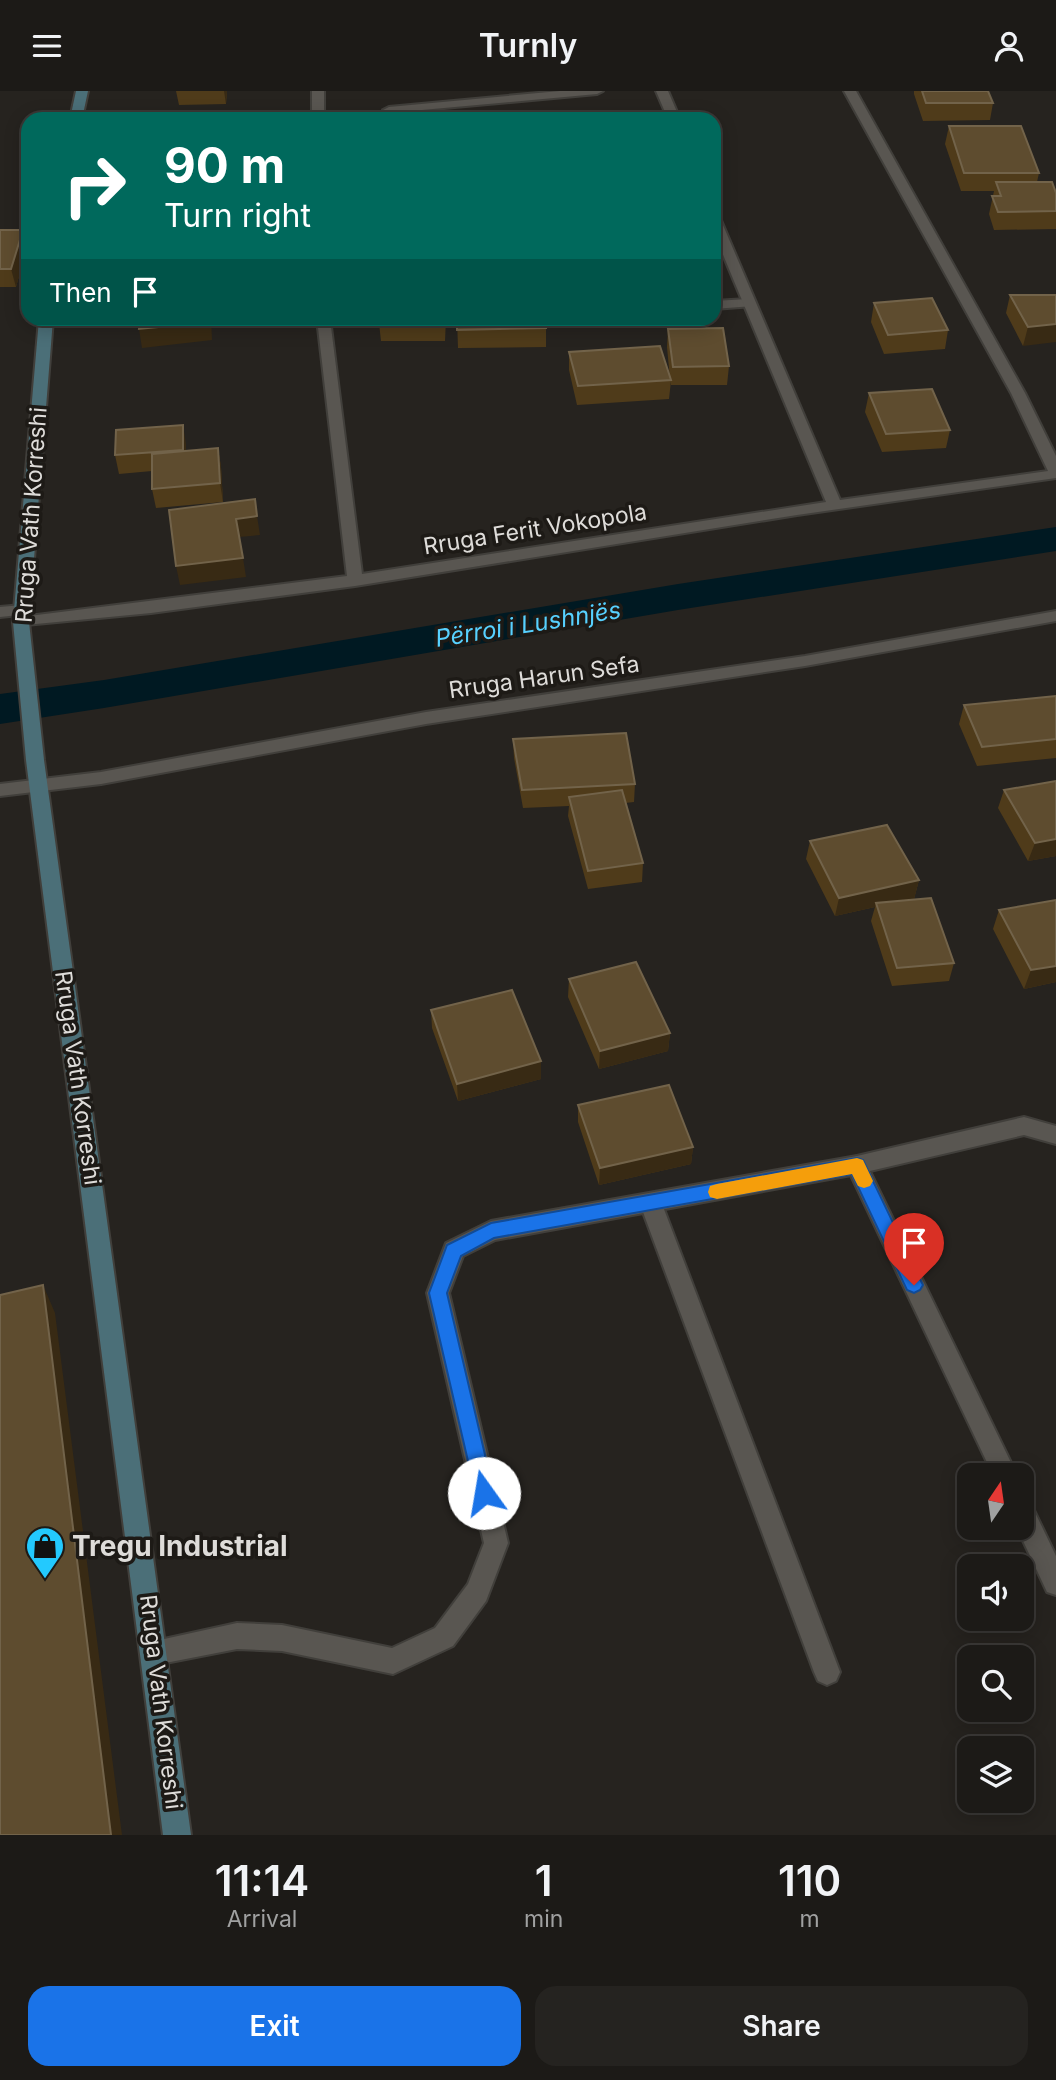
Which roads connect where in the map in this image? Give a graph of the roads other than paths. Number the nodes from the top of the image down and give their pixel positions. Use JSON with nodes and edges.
{"nodes":[{"id":1,"x":82,"y":91,"type":"edge"},
{"id":2,"x":318,"y":91,"type":"edge"},
{"id":3,"x":597,"y":91,"type":"edge"},
{"id":4,"x":662,"y":91,"type":"edge"},
{"id":5,"x":850,"y":91,"type":"edge"},
{"id":6,"x":390,"y":110,"type":"dead end"},
{"id":7,"x":78,"y":112,"type":"edge"},
{"id":8,"x":318,"y":112,"type":"edge"},
{"id":9,"x":671,"y":112,"type":"edge"},
{"id":10,"x":721,"y":236,"type":"edge"},
{"id":11,"x":748,"y":303,"type":"junction"},
{"id":12,"x":721,"y":305,"type":"edge"},
{"id":13,"x":45,"y":326,"type":"edge"},
{"id":14,"x":324,"y":326,"type":"edge"},
{"id":15,"x":1056,"y":473,"type":"edge"},
{"id":16,"x":834,"y":503,"type":"junction"},
{"id":17,"x":355,"y":581,"type":"junction"},
{"id":18,"x":0,"y":612,"type":"edge"},
{"id":19,"x":21,"y":616,"type":"junction"},
{"id":20,"x":1056,"y":616,"type":"edge"},
{"id":21,"x":22,"y":643,"type":"joint"},
{"id":22,"x":39,"y":787,"type":"junction"},
{"id":23,"x":0,"y":790,"type":"edge"},
{"id":24,"x":1056,"y":1135,"type":"edge"},
{"id":25,"x":857,"y":1165,"type":"junction"},
{"id":26,"x":651,"y":1204,"type":"junction"},
{"id":27,"x":999,"y":1463,"type":"edge"},
{"id":28,"x":1034,"y":1537,"type":"edge"},
{"id":29,"x":1056,"y":1583,"type":"edge"},
{"id":30,"x":155,"y":1652,"type":"junction"},
{"id":31,"x":828,"y":1672,"type":"dead end"},
{"id":32,"x":177,"y":1835,"type":"edge"}],
"edges":[{"from":1,"to":7,"type":"main road"},
{"from":2,"to":8,"type":"street"},
{"from":3,"to":6,"type":"street"},
{"from":4,"to":9,"type":"street"},
{"from":5,"to":15,"type":"street"},
{"from":10,"to":11,"type":"street"},
{"from":11,"to":12,"type":"street"},
{"from":11,"to":16,"type":"street"},
{"from":13,"to":19,"type":"main road","name":"Rruga Vath Korreshi"},
{"from":14,"to":17,"type":"street"},
{"from":15,"to":16,"type":"street","name":"Rruga Ferit Vokopola"},
{"from":16,"to":17,"type":"street","name":"Rruga Ferit Vokopola"},
{"from":17,"to":19,"type":"street","name":"Rruga Ferit Vokopola"},
{"from":18,"to":19,"type":"street","name":"Rruga Ferit Vokopola"},
{"from":19,"to":21,"type":"main road","name":"Rruga Vath Korreshi"},
{"from":20,"to":22,"type":"street","name":"Rruga Harun Sefa"},
{"from":21,"to":22,"type":"main road","name":"Rruga Vath Korreshi"},
{"from":22,"to":23,"type":"street","name":"Rruga Harun Sefa"},
{"from":22,"to":30,"type":"main road","name":"Rruga Vath Korreshi"},
{"from":24,"to":25,"type":"street"},
{"from":25,"to":26,"type":"street"},
{"from":25,"to":27,"type":"street"},
{"from":26,"to":30,"type":"street"},
{"from":26,"to":31,"type":"street"},
{"from":28,"to":29,"type":"street"},
{"from":30,"to":32,"type":"main road","name":"Rruga Vath Korreshi"}]}
